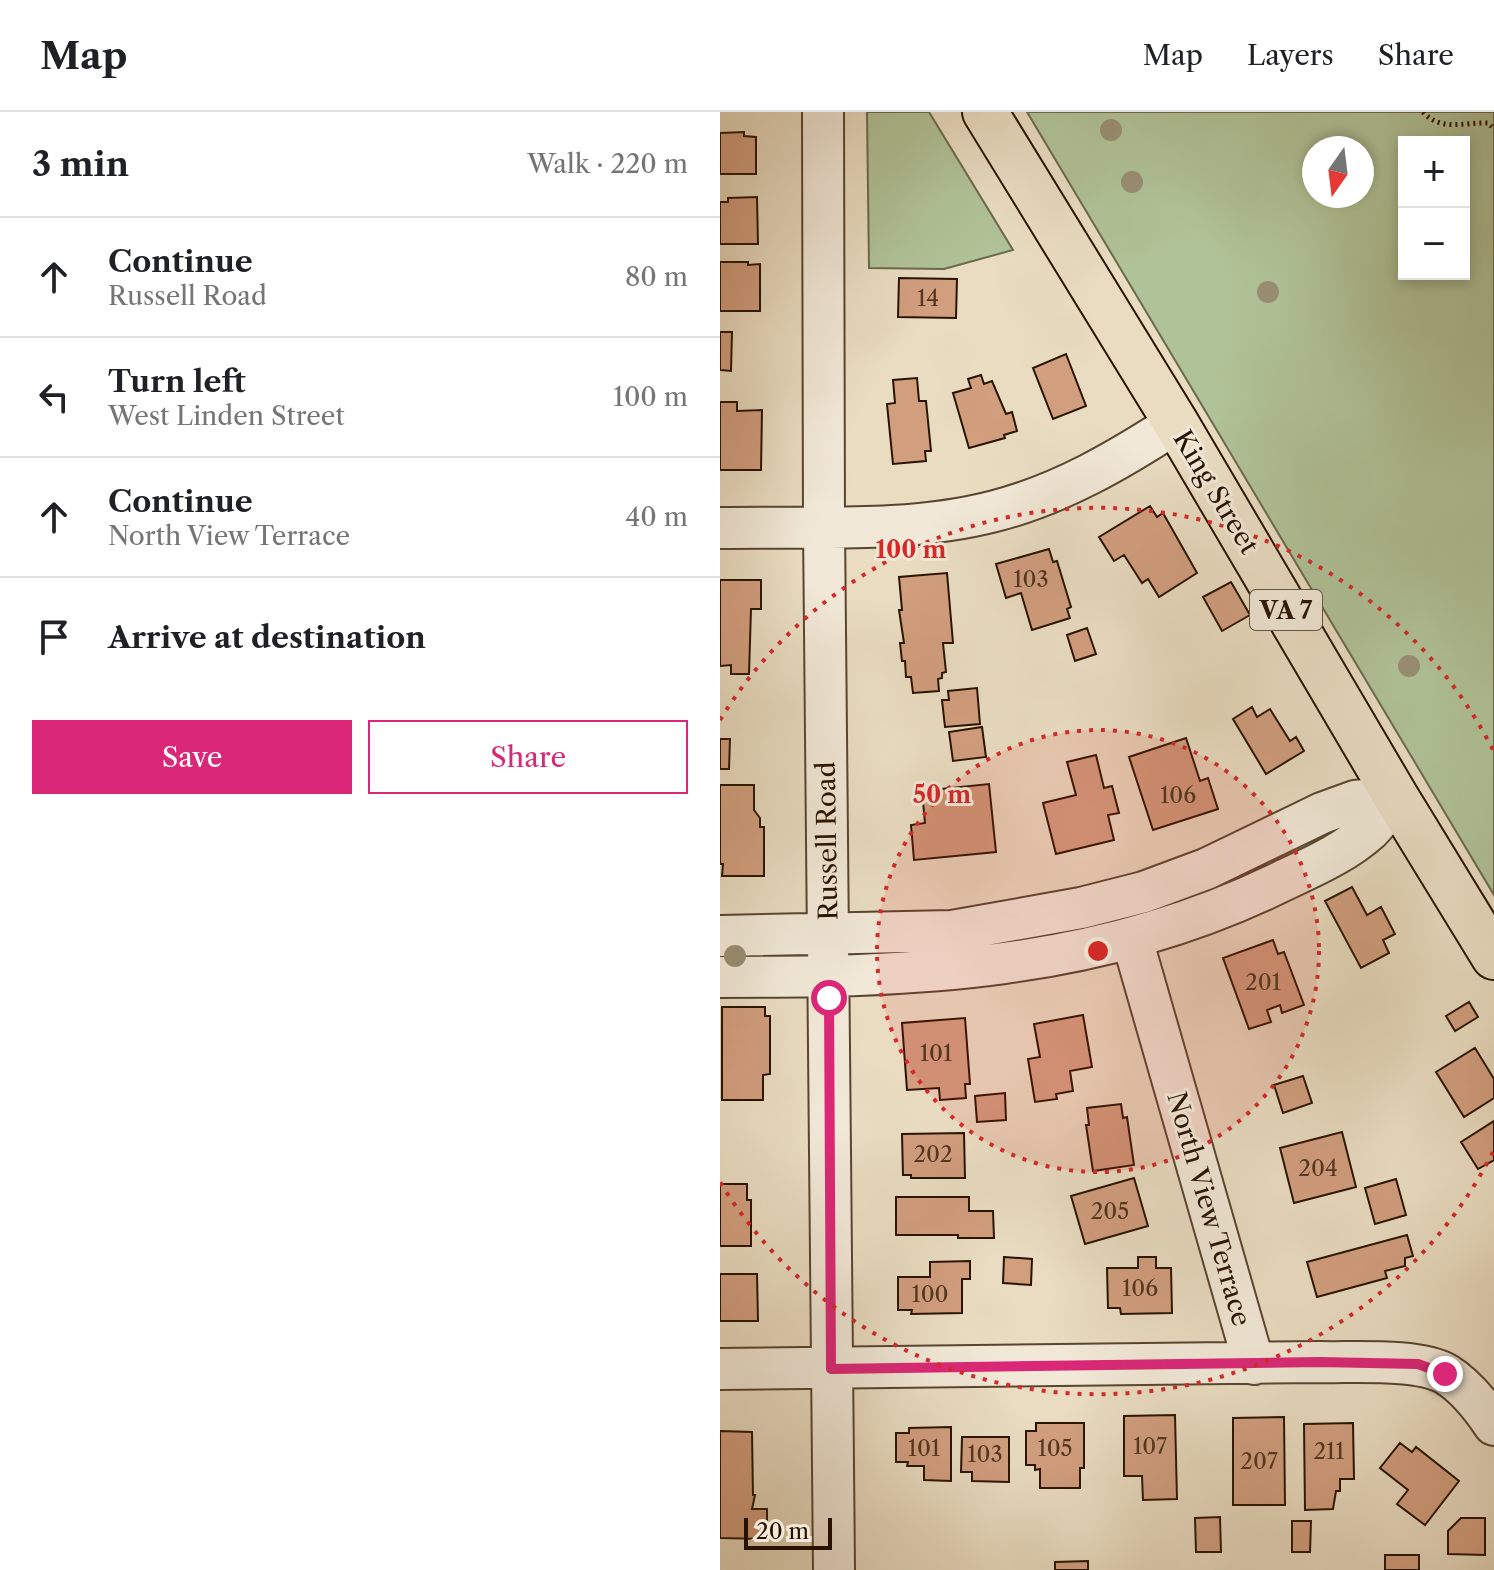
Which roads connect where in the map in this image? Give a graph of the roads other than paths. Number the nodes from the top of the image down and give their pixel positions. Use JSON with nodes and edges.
{"nodes":[{"id":1,"x":823,"y":112,"type":"edge"},
{"id":2,"x":985,"y":112,"type":"edge"},
{"id":3,"x":1176,"y":423,"type":"junction"},
{"id":4,"x":824,"y":526,"type":"junction"},
{"id":5,"x":720,"y":528,"type":"edge"},
{"id":6,"x":1396,"y":797,"type":"junction"},
{"id":7,"x":828,"y":935,"type":"junction"},
{"id":8,"x":720,"y":936,"type":"edge"},
{"id":9,"x":1132,"y":939,"type":"junction"},
{"id":10,"x":1494,"y":957,"type":"edge"},
{"id":11,"x":829,"y":976,"type":"junction"},
{"id":12,"x":720,"y":977,"type":"edge"},
{"id":13,"x":1254,"y":1364,"type":"junction"},
{"id":14,"x":720,"y":1369,"type":"edge"},
{"id":15,"x":831,"y":1369,"type":"junction"},
{"id":16,"x":1494,"y":1425,"type":"edge"},
{"id":17,"x":834,"y":1570,"type":"edge"}],
"edges":[{"from":1,"to":4,"type":"street","name":"Russell Road"},
{"from":2,"to":3,"type":"main road","name":"King Street","number":"VA 7"},
{"from":3,"to":4,"type":"street"},
{"from":3,"to":6,"type":"main road","name":"King Street","number":"VA 7"},
{"from":4,"to":5,"type":"street"},
{"from":4,"to":7,"type":"street","name":"Russell Road"},
{"from":6,"to":7,"type":"street"},
{"from":6,"to":9,"type":"street"},
{"from":6,"to":10,"type":"main road","name":"King Street","number":"VA 7"},
{"from":7,"to":8,"type":"street"},
{"from":7,"to":11,"type":"street","name":"Russell Road"},
{"from":9,"to":11,"type":"street"},
{"from":9,"to":13,"type":"street","name":"North View Terrace"},
{"from":11,"to":12,"type":"street"},
{"from":11,"to":15,"type":"street","name":"Russell Road"},
{"from":13,"to":15,"type":"street"},
{"from":13,"to":16,"type":"street","name":"North View Terrace"},
{"from":14,"to":15,"type":"street"},
{"from":15,"to":17,"type":"street","name":"Russell Road"}]}
